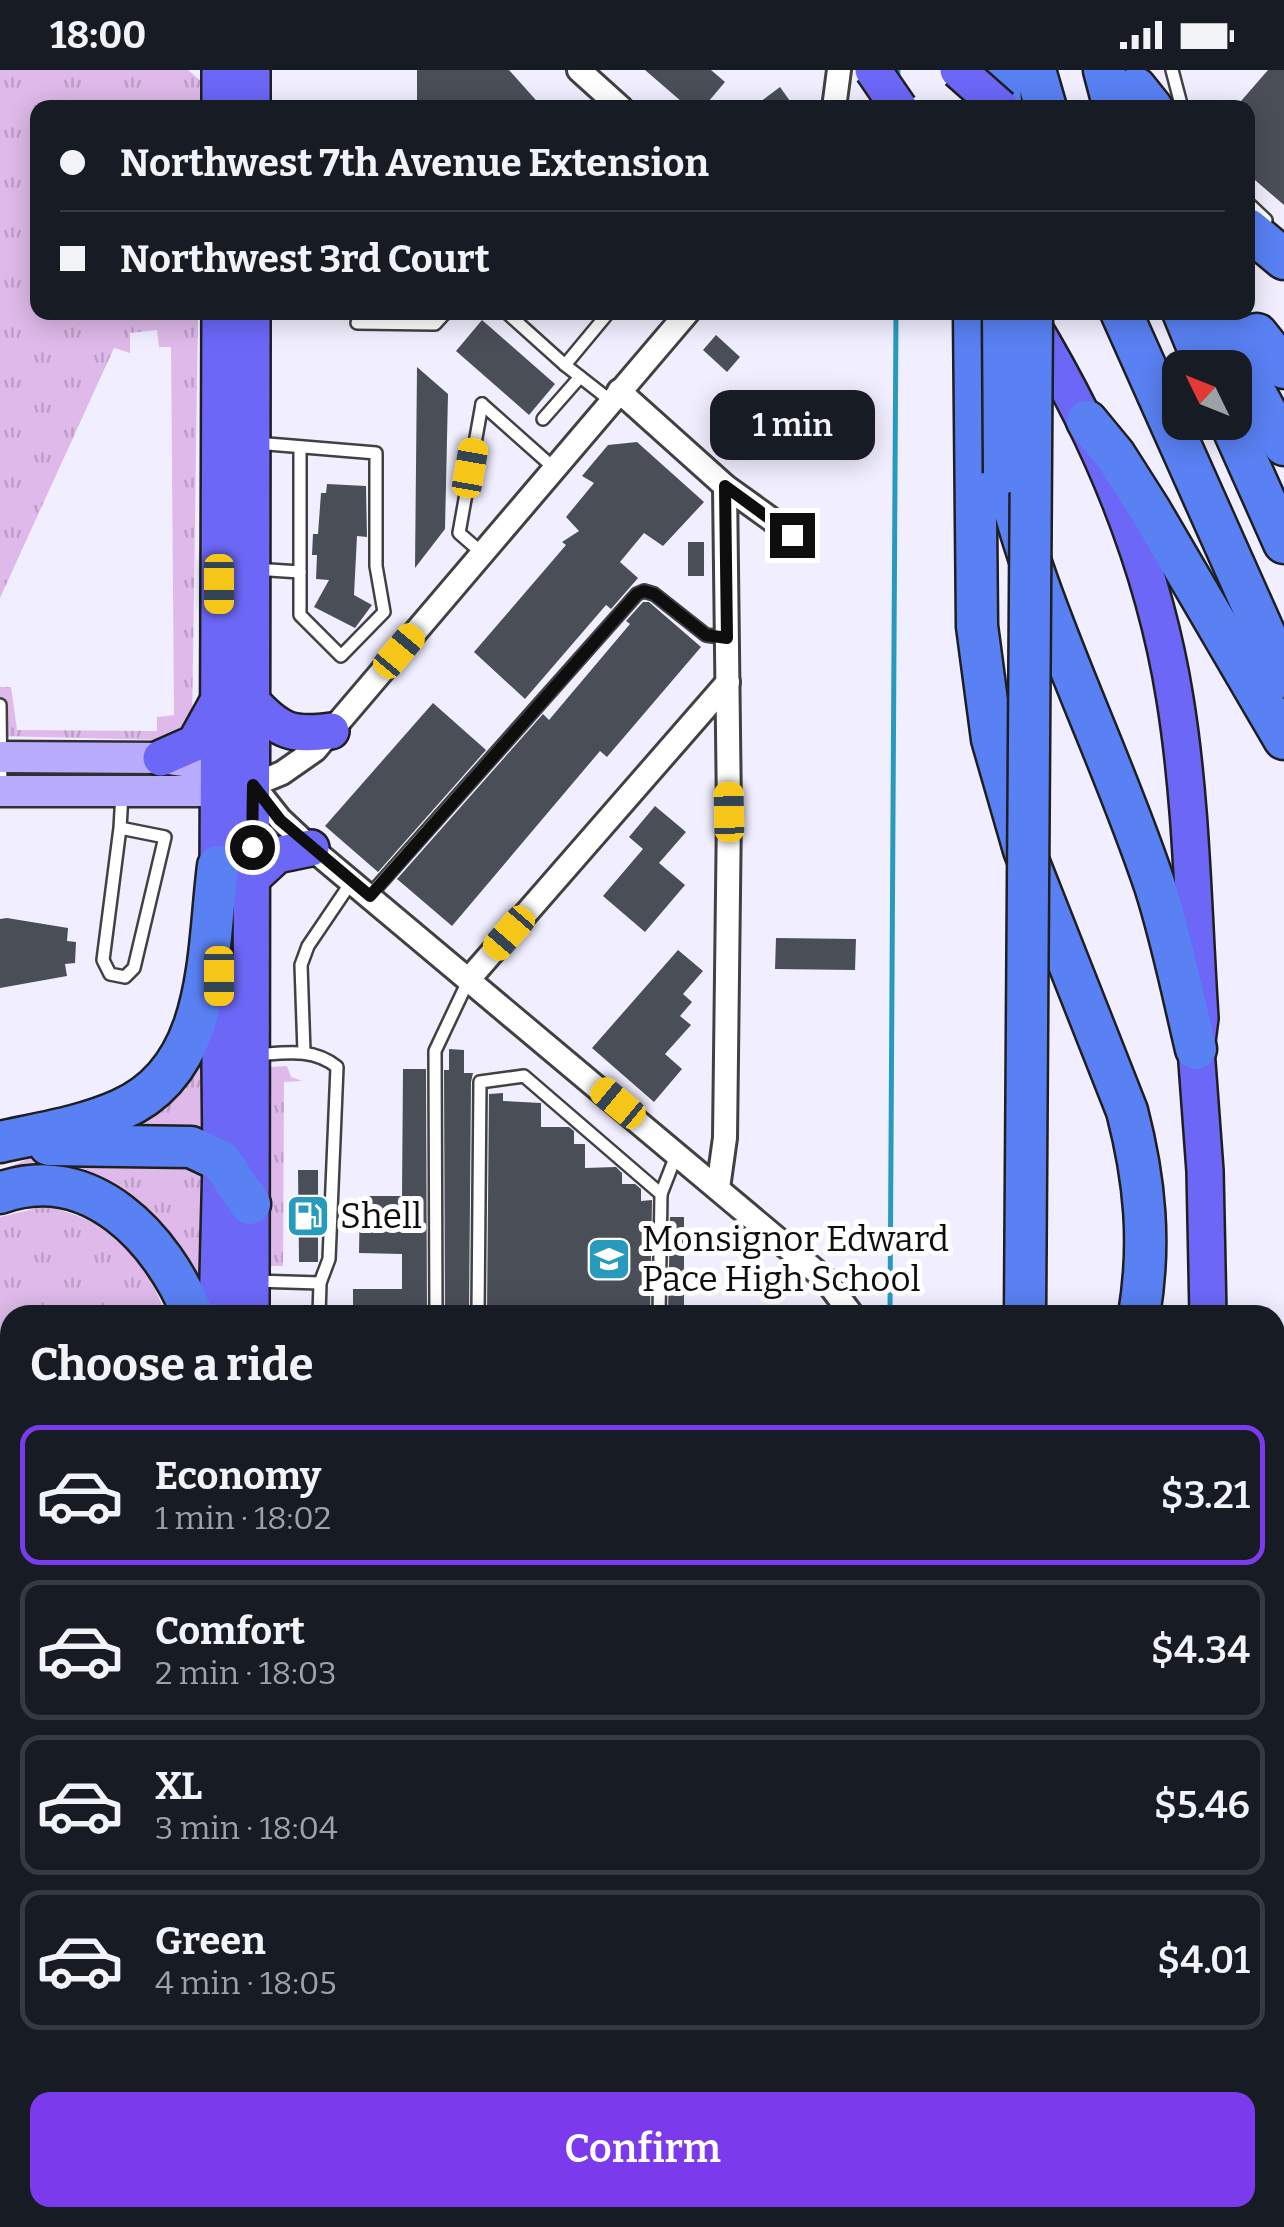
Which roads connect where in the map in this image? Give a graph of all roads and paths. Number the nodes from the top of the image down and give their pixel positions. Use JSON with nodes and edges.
{"nodes":[{"id":1,"x":220,"y":70,"type":"edge"},
{"id":2,"x":252,"y":70,"type":"edge"},
{"id":3,"x":578,"y":70,"type":"edge"},
{"id":4,"x":840,"y":70,"type":"edge"},
{"id":5,"x":873,"y":70,"type":"edge"},
{"id":6,"x":958,"y":70,"type":"edge"},
{"id":7,"x":972,"y":70,"type":"edge"},
{"id":8,"x":1000,"y":70,"type":"edge"},
{"id":9,"x":1032,"y":70,"type":"edge"},
{"id":10,"x":1172,"y":70,"type":"edge"},
{"id":11,"x":220,"y":100,"type":"edge"},
{"id":12,"x":252,"y":100,"type":"edge"},
{"id":13,"x":612,"y":100,"type":"edge"},
{"id":14,"x":835,"y":100,"type":"edge"},
{"id":15,"x":894,"y":100,"type":"edge"},
{"id":16,"x":972,"y":100,"type":"edge"},
{"id":17,"x":991,"y":100,"type":"edge"},
{"id":18,"x":1000,"y":100,"type":"edge"},
{"id":19,"x":1030,"y":100,"type":"edge"},
{"id":20,"x":1043,"y":100,"type":"edge"},
{"id":21,"x":1180,"y":100,"type":"edge"},
{"id":22,"x":1255,"y":210,"type":"edge"},
{"id":23,"x":1255,"y":235,"type":"edge"},
{"id":24,"x":1283,"y":236,"type":"edge"},
{"id":25,"x":1284,"y":259,"type":"edge"},
{"id":26,"x":220,"y":320,"type":"edge"},
{"id":27,"x":252,"y":320,"type":"edge"},
{"id":28,"x":439,"y":320,"type":"edge"},
{"id":29,"x":515,"y":320,"type":"edge"},
{"id":30,"x":603,"y":320,"type":"edge"},
{"id":31,"x":682,"y":320,"type":"edge"},
{"id":32,"x":974,"y":320,"type":"edge"},
{"id":33,"x":1003,"y":320,"type":"edge"},
{"id":34,"x":1028,"y":320,"type":"edge"},
{"id":35,"x":1032,"y":320,"type":"edge"},
{"id":36,"x":1125,"y":320,"type":"edge"},
{"id":37,"x":1185,"y":320,"type":"edge"},
{"id":38,"x":357,"y":323,"type":"dead end"},
{"id":39,"x":1247,"y":326,"type":"edge"},
{"id":40,"x":1198,"y":350,"type":"edge"},
{"id":41,"x":975,"y":353,"type":"junction"},
{"id":42,"x":566,"y":365,"type":"junction"},
{"id":43,"x":1284,"y":368,"type":"edge"},
{"id":44,"x":580,"y":377,"type":"junction"},
{"id":45,"x":615,"y":396,"type":"junction"},
{"id":46,"x":542,"y":420,"type":"dead end"},
{"id":47,"x":1088,"y":421,"type":"junction"},
{"id":48,"x":1238,"y":440,"type":"edge"},
{"id":49,"x":252,"y":442,"type":"junction"},
{"id":50,"x":1284,"y":444,"type":"edge"},
{"id":51,"x":300,"y":447,"type":"junction"},
{"id":52,"x":554,"y":468,"type":"junction"},
{"id":53,"x":725,"y":486,"type":"junction"},
{"id":54,"x":792,"y":535,"type":"dead end"},
{"id":55,"x":1284,"y":543,"type":"edge"},
{"id":56,"x":482,"y":553,"type":"junction"},
{"id":57,"x":252,"y":569,"type":"junction"},
{"id":58,"x":300,"y":572,"type":"junction"},
{"id":59,"x":727,"y":638,"type":"junction"},
{"id":60,"x":1284,"y":677,"type":"edge"},
{"id":61,"x":728,"y":682,"type":"junction"},
{"id":62,"x":236,"y":702,"type":"junction"},
{"id":63,"x":0,"y":706,"type":"edge"},
{"id":64,"x":331,"y":731,"type":"junction"},
{"id":65,"x":1284,"y":738,"type":"edge"},
{"id":66,"x":0,"y":757,"type":"edge"},
{"id":67,"x":161,"y":758,"type":"junction"},
{"id":68,"x":230,"y":780,"type":"junction"},
{"id":69,"x":122,"y":790,"type":"junction"},
{"id":70,"x":1,"y":791,"type":"edge"},
{"id":71,"x":120,"y":828,"type":"junction"},
{"id":72,"x":312,"y":848,"type":"junction"},
{"id":73,"x":235,"y":872,"type":"junction"},
{"id":74,"x":361,"y":889,"type":"junction"},
{"id":75,"x":469,"y":979,"type":"junction"},
{"id":76,"x":1196,"y":1049,"type":"junction"},
{"id":77,"x":304,"y":1052,"type":"junction"},
{"id":78,"x":249,"y":1056,"type":"junction"},
{"id":79,"x":0,"y":1142,"type":"edge"},
{"id":80,"x":677,"y":1153,"type":"junction"},
{"id":81,"x":221,"y":1161,"type":"junction"},
{"id":82,"x":718,"y":1188,"type":"junction"},
{"id":83,"x":0,"y":1194,"type":"edge"},
{"id":84,"x":662,"y":1194,"type":"junction"},
{"id":85,"x":250,"y":1204,"type":"junction"},
{"id":86,"x":320,"y":1283,"type":"junction"},
{"id":87,"x":250,"y":1298,"type":"edge"},
{"id":88,"x":188,"y":1305,"type":"edge"},
{"id":89,"x":216,"y":1305,"type":"edge"},
{"id":90,"x":319,"y":1305,"type":"edge"},
{"id":91,"x":436,"y":1305,"type":"edge"},
{"id":92,"x":478,"y":1305,"type":"edge"},
{"id":93,"x":659,"y":1305,"type":"edge"},
{"id":94,"x":844,"y":1305,"type":"edge"},
{"id":95,"x":1002,"y":1305,"type":"edge"},
{"id":96,"x":1026,"y":1305,"type":"edge"},
{"id":97,"x":1140,"y":1305,"type":"edge"},
{"id":98,"x":1208,"y":1305,"type":"edge"}],
"edges":[{"from":1,"to":11,"type":"main road"},
{"from":2,"to":12,"type":"main road"},
{"from":3,"to":13,"type":"street"},
{"from":4,"to":14,"type":"street"},
{"from":5,"to":15,"type":"main road","bridge":true},
{"from":6,"to":17,"type":"main road","bridge":true},
{"from":7,"to":16,"type":"highway"},
{"from":8,"to":18,"type":"highway"},
{"from":9,"to":19,"type":"highway"},
{"from":9,"to":20,"type":"highway"},
{"from":10,"to":21,"type":"lane"},
{"from":22,"to":24,"type":"lane"},
{"from":23,"to":25,"type":"highway"},
{"from":26,"to":62,"type":"main road"},
{"from":27,"to":49,"type":"main road"},
{"from":28,"to":38,"type":"lane"},
{"from":29,"to":42,"type":"lane"},
{"from":30,"to":42,"type":"lane"},
{"from":31,"to":45,"type":"street"},
{"from":32,"to":41,"type":"highway"},
{"from":33,"to":95,"type":"highway","bridge":true},
{"from":34,"to":96,"type":"highway","bridge":true},
{"from":35,"to":47,"type":"main road"},
{"from":36,"to":60,"type":"highway"},
{"from":37,"to":40,"type":"highway"},
{"from":39,"to":43,"type":"highway"},
{"from":39,"to":50,"type":"highway"},
{"from":41,"to":76,"type":"highway"},
{"from":41,"to":97,"type":"highway"},
{"from":42,"to":44,"type":"lane"},
{"from":44,"to":45,"type":"lane"},
{"from":44,"to":46,"type":"lane"},
{"from":45,"to":52,"type":"street"},
{"from":45,"to":53,"type":"street"},
{"from":47,"to":65,"type":"highway"},
{"from":47,"to":76,"type":"main road"},
{"from":48,"to":55,"type":"highway"},
{"from":49,"to":51,"type":"lane"},
{"from":49,"to":57,"type":"main road"},
{"from":51,"to":58,"type":"lane"},
{"from":51,"to":58,"type":"lane"},
{"from":52,"to":56,"type":"street"},
{"from":52,"to":56,"type":"lane"},
{"from":53,"to":54,"type":"street"},
{"from":53,"to":59,"type":"street"},
{"from":56,"to":64,"type":"street"},
{"from":57,"to":58,"type":"lane"},
{"from":57,"to":62,"type":"main road"},
{"from":59,"to":61,"type":"street"},
{"from":59,"to":74,"type":"lane"},
{"from":61,"to":75,"type":"street"},
{"from":61,"to":82,"type":"street"},
{"from":62,"to":64,"type":"main road"},
{"from":62,"to":67,"type":"main road"},
{"from":62,"to":68,"type":"main road"},
{"from":63,"to":66,"type":"lane"},
{"from":64,"to":68,"type":"street"},
{"from":66,"to":67,"type":"street"},
{"from":66,"to":70,"type":"lane"},
{"from":67,"to":68,"type":"street"},
{"from":68,"to":69,"type":"street"},
{"from":68,"to":72,"type":"street"},
{"from":68,"to":73,"type":"main road"},
{"from":69,"to":70,"type":"street"},
{"from":69,"to":71,"type":"lane"},
{"from":71,"to":71,"type":"lane"},
{"from":72,"to":73,"type":"main road"},
{"from":72,"to":74,"type":"street"},
{"from":73,"to":78,"type":"main road"},
{"from":73,"to":79,"type":"highway"},
{"from":73,"to":81,"type":"main road"},
{"from":74,"to":75,"type":"street"},
{"from":74,"to":77,"type":"lane"},
{"from":75,"to":80,"type":"street"},
{"from":75,"to":91,"type":"lane"},
{"from":76,"to":98,"type":"main road"},
{"from":77,"to":78,"type":"lane"},
{"from":77,"to":86,"type":"lane"},
{"from":78,"to":85,"type":"main road"},
{"from":79,"to":81,"type":"highway"},
{"from":80,"to":82,"type":"street"},
{"from":80,"to":84,"type":"lane"},
{"from":81,"to":85,"type":"highway"},
{"from":81,"to":89,"type":"main road"},
{"from":82,"to":94,"type":"street"},
{"from":83,"to":88,"type":"highway"},
{"from":84,"to":92,"type":"lane"},
{"from":84,"to":93,"type":"lane"},
{"from":85,"to":87,"type":"main road"},
{"from":86,"to":87,"type":"lane"},
{"from":86,"to":90,"type":"lane"}]}
